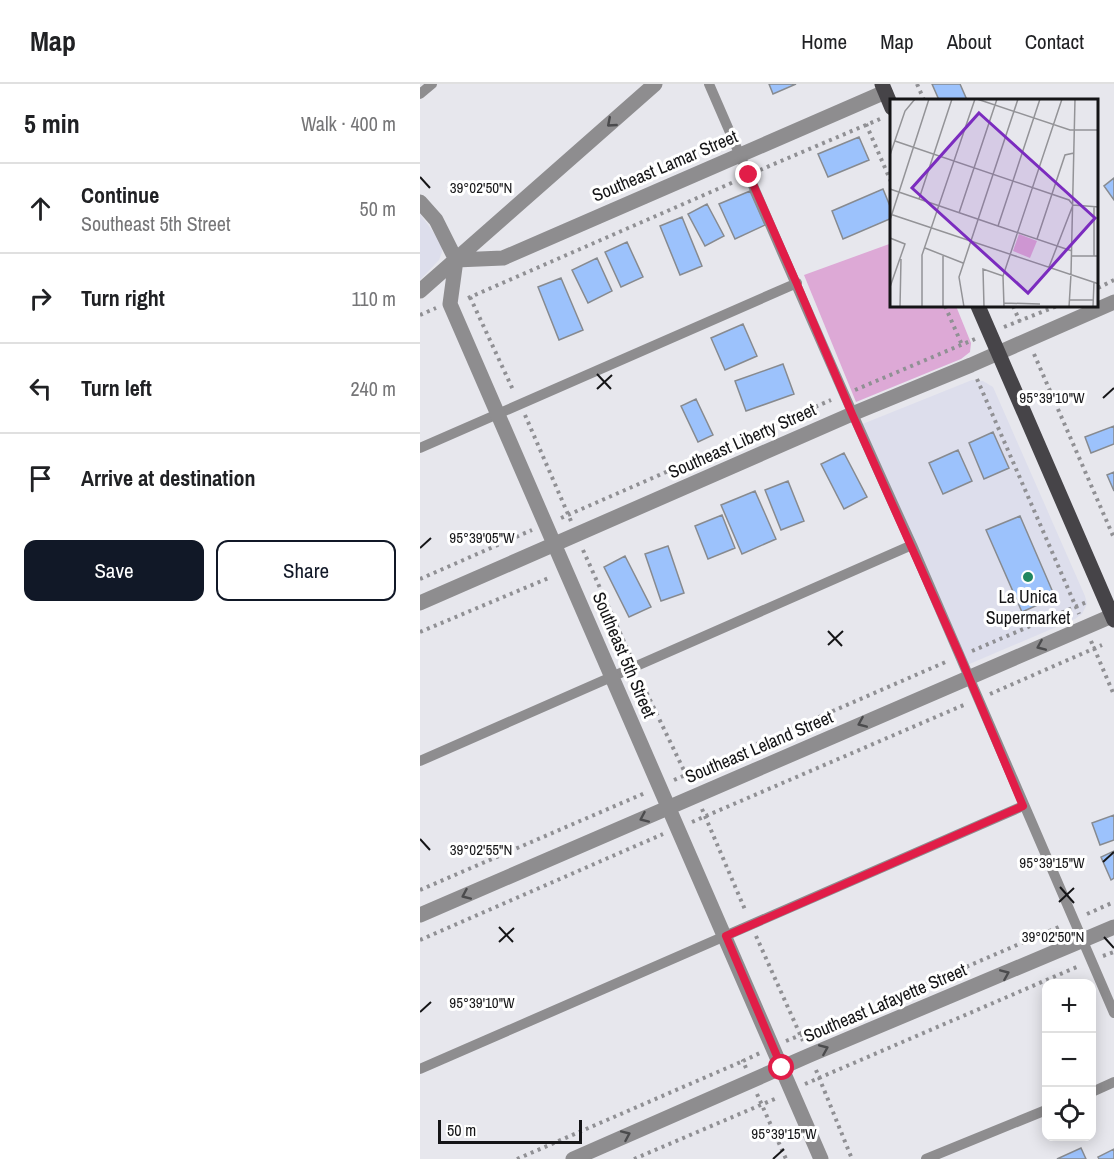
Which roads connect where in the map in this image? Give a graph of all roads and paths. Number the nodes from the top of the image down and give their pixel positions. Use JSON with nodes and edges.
{"nodes":[{"id":1,"x":432,"y":84,"type":"edge"},
{"id":2,"x":654,"y":84,"type":"edge"},
{"id":3,"x":709,"y":84,"type":"edge"},
{"id":4,"x":917,"y":84,"type":"edge"},
{"id":5,"x":884,"y":88,"type":"edge"},
{"id":6,"x":420,"y":94,"type":"edge"},
{"id":7,"x":924,"y":99,"type":"edge"},
{"id":8,"x":857,"y":105,"type":"junction"},
{"id":9,"x":888,"y":113,"type":"edge"},
{"id":10,"x":867,"y":125,"type":"junction"},
{"id":11,"x":740,"y":155,"type":"junction"},
{"id":12,"x":749,"y":175,"type":"junction"},
{"id":13,"x":890,"y":179,"type":"edge"},
{"id":14,"x":420,"y":202,"type":"edge"},
{"id":15,"x":456,"y":260,"type":"junction"},
{"id":16,"x":1114,"y":280,"type":"edge"},
{"id":17,"x":797,"y":284,"type":"junction"},
{"id":18,"x":1099,"y":288,"type":"edge"},
{"id":19,"x":420,"y":291,"type":"edge"},
{"id":20,"x":470,"y":297,"type":"junction"},
{"id":21,"x":1114,"y":302,"type":"edge"},
{"id":22,"x":450,"y":304,"type":"junction"},
{"id":23,"x":946,"y":308,"type":"edge"},
{"id":24,"x":979,"y":308,"type":"edge"},
{"id":25,"x":1014,"y":308,"type":"edge"},
{"id":26,"x":1052,"y":308,"type":"edge"},
{"id":27,"x":420,"y":315,"type":"edge"},
{"id":28,"x":1020,"y":321,"type":"junction"},
{"id":29,"x":990,"y":333,"type":"junction"},
{"id":30,"x":1028,"y":340,"type":"junction"},
{"id":31,"x":962,"y":345,"type":"junction"},
{"id":32,"x":999,"y":353,"type":"junction"},
{"id":33,"x":971,"y":365,"type":"junction"},
{"id":34,"x":844,"y":394,"type":"junction"},
{"id":35,"x":520,"y":404,"type":"junction"},
{"id":36,"x":852,"y":414,"type":"junction"},
{"id":37,"x":498,"y":415,"type":"junction"},
{"id":38,"x":420,"y":448,"type":"edge"},
{"id":39,"x":568,"y":515,"type":"junction"},
{"id":40,"x":546,"y":524,"type":"junction"},
{"id":41,"x":577,"y":535,"type":"junction"},
{"id":42,"x":1114,"y":538,"type":"edge"},
{"id":43,"x":555,"y":544,"type":"junction"},
{"id":44,"x":912,"y":545,"type":"junction"},
{"id":45,"x":566,"y":570,"type":"junction"},
{"id":46,"x":420,"y":579,"type":"edge"},
{"id":47,"x":1103,"y":595,"type":"junction"},
{"id":48,"x":420,"y":603,"type":"edge"},
{"id":49,"x":1076,"y":607,"type":"junction"},
{"id":50,"x":1113,"y":617,"type":"edge"},
{"id":51,"x":1085,"y":628,"type":"junction"},
{"id":52,"x":420,"y":632,"type":"edge"},
{"id":53,"x":1102,"y":645,"type":"dead end"},
{"id":54,"x":1094,"y":648,"type":"junction"},
{"id":55,"x":960,"y":656,"type":"junction"},
{"id":56,"x":635,"y":668,"type":"junction"},
{"id":57,"x":969,"y":677,"type":"junction"},
{"id":58,"x":612,"y":678,"type":"junction"},
{"id":59,"x":1114,"y":695,"type":"edge"},
{"id":60,"x":978,"y":699,"type":"junction"},
{"id":61,"x":420,"y":761,"type":"edge"},
{"id":62,"x":686,"y":774,"type":"junction"},
{"id":63,"x":660,"y":787,"type":"junction"},
{"id":64,"x":696,"y":795,"type":"junction"},
{"id":65,"x":1023,"y":806,"type":"junction"},
{"id":66,"x":669,"y":807,"type":"junction"},
{"id":67,"x":705,"y":816,"type":"junction"},
{"id":68,"x":678,"y":828,"type":"junction"},
{"id":69,"x":420,"y":890,"type":"edge"},
{"id":70,"x":420,"y":915,"type":"edge"},
{"id":71,"x":751,"y":924,"type":"junction"},
{"id":72,"x":1114,"y":927,"type":"edge"},
{"id":73,"x":726,"y":936,"type":"junction"},
{"id":74,"x":420,"y":940,"type":"edge"},
{"id":75,"x":1084,"y":942,"type":"junction"},
{"id":76,"x":1114,"y":952,"type":"edge"},
{"id":77,"x":1092,"y":961,"type":"junction"},
{"id":78,"x":1114,"y":1013,"type":"edge"},
{"id":79,"x":810,"y":1055,"type":"junction"},
{"id":80,"x":743,"y":1061,"type":"dead end"},
{"id":81,"x":782,"y":1068,"type":"junction"},
{"id":82,"x":420,"y":1070,"type":"edge"},
{"id":83,"x":819,"y":1078,"type":"junction"},
{"id":84,"x":1114,"y":1082,"type":"edge"},
{"id":85,"x":1096,"y":1090,"type":"edge"},
{"id":86,"x":792,"y":1091,"type":"junction"},
{"id":87,"x":1042,"y":1112,"type":"edge"},
{"id":88,"x":517,"y":1159,"type":"edge"},
{"id":89,"x":573,"y":1159,"type":"edge"},
{"id":90,"x":634,"y":1159,"type":"edge"},
{"id":91,"x":821,"y":1159,"type":"edge"},
{"id":92,"x":852,"y":1159,"type":"edge"},
{"id":93,"x":926,"y":1159,"type":"edge"}],
"edges":[{"from":1,"to":6,"type":"lane"},
{"from":2,"to":15,"type":"street","one_way":true},
{"from":3,"to":11,"type":"lane"},
{"from":4,"to":7,"type":"path"},
{"from":5,"to":8,"type":"street","name":"Southeast Lamar Street"},
{"from":5,"to":9,"type":"main road"},
{"from":8,"to":10,"type":"path"},
{"from":8,"to":11,"type":"street","name":"Southeast Lamar Street"},
{"from":9,"to":10,"type":"path"},
{"from":10,"to":12,"type":"path"},
{"from":10,"to":13,"type":"path"},
{"from":11,"to":12,"type":"lane"},
{"from":11,"to":15,"type":"street","name":"Southeast Lamar Street"},
{"from":12,"to":17,"type":"lane"},
{"from":12,"to":20,"type":"path"},
{"from":14,"to":15,"type":"street"},
{"from":15,"to":19,"type":"street"},
{"from":15,"to":22,"type":"street"},
{"from":16,"to":18,"type":"path"},
{"from":17,"to":34,"type":"lane"},
{"from":17,"to":35,"type":"lane"},
{"from":20,"to":22,"type":"path"},
{"from":20,"to":35,"type":"path"},
{"from":21,"to":30,"type":"street","name":"Southeast Liberty Street"},
{"from":22,"to":27,"type":"path"},
{"from":22,"to":37,"type":"street","name":"Southeast 5th Street"},
{"from":23,"to":31,"type":"path"},
{"from":24,"to":29,"type":"main road"},
{"from":25,"to":28,"type":"path"},
{"from":26,"to":28,"type":"path"},
{"from":28,"to":29,"type":"path"},
{"from":28,"to":30,"type":"path"},
{"from":29,"to":31,"type":"path"},
{"from":29,"to":32,"type":"main road"},
{"from":30,"to":32,"type":"street","name":"Southeast Liberty Street"},
{"from":30,"to":42,"type":"path"},
{"from":31,"to":33,"type":"path"},
{"from":31,"to":34,"type":"path"},
{"from":32,"to":33,"type":"street","name":"Southeast Liberty Street"},
{"from":32,"to":47,"type":"main road"},
{"from":33,"to":36,"type":"street","name":"Southeast Liberty Street"},
{"from":33,"to":49,"type":"path"},
{"from":34,"to":36,"type":"lane"},
{"from":34,"to":39,"type":"path"},
{"from":35,"to":37,"type":"lane"},
{"from":35,"to":39,"type":"path"},
{"from":36,"to":41,"type":"street","name":"Southeast Liberty Street"},
{"from":36,"to":44,"type":"lane"},
{"from":37,"to":38,"type":"lane"},
{"from":37,"to":40,"type":"street","name":"Southeast 5th Street"},
{"from":39,"to":40,"type":"path"},
{"from":39,"to":41,"type":"path"},
{"from":40,"to":43,"type":"street","name":"Southeast 5th Street"},
{"from":40,"to":46,"type":"path"},
{"from":41,"to":43,"type":"street","name":"Southeast Liberty Street"},
{"from":41,"to":56,"type":"path"},
{"from":43,"to":45,"type":"street","name":"Southeast 5th Street"},
{"from":43,"to":48,"type":"street","name":"Southeast Liberty Street"},
{"from":44,"to":55,"type":"lane"},
{"from":44,"to":56,"type":"lane"},
{"from":45,"to":52,"type":"path"},
{"from":45,"to":58,"type":"street","name":"Southeast 5th Street"},
{"from":47,"to":49,"type":"path"},
{"from":47,"to":50,"type":"main road"},
{"from":49,"to":51,"type":"path"},
{"from":49,"to":55,"type":"path"},
{"from":50,"to":51,"type":"street","name":"Southeast Leland Street"},
{"from":51,"to":54,"type":"path"},
{"from":51,"to":57,"type":"street","name":"Southeast Leland Street","one_way":true},
{"from":53,"to":54,"type":"path"},
{"from":54,"to":59,"type":"path"},
{"from":54,"to":60,"type":"path"},
{"from":55,"to":57,"type":"lane"},
{"from":55,"to":62,"type":"path"},
{"from":56,"to":58,"type":"lane"},
{"from":56,"to":62,"type":"path"},
{"from":57,"to":60,"type":"lane"},
{"from":57,"to":64,"type":"street","name":"Southeast Leland Street","one_way":true},
{"from":58,"to":61,"type":"lane"},
{"from":58,"to":63,"type":"street","name":"Southeast 5th Street"},
{"from":60,"to":65,"type":"lane"},
{"from":60,"to":67,"type":"path"},
{"from":62,"to":63,"type":"path"},
{"from":62,"to":64,"type":"path"},
{"from":63,"to":66,"type":"street","name":"Southeast 5th Street"},
{"from":63,"to":69,"type":"path"},
{"from":64,"to":66,"type":"street","name":"Southeast Leland Street"},
{"from":64,"to":67,"type":"path"},
{"from":65,"to":71,"type":"lane"},
{"from":65,"to":75,"type":"lane"},
{"from":66,"to":68,"type":"street","name":"Southeast 5th Street"},
{"from":66,"to":70,"type":"street","name":"Southeast Leland Street","one_way":true},
{"from":67,"to":68,"type":"path"},
{"from":67,"to":71,"type":"path"},
{"from":68,"to":73,"type":"street","name":"Southeast 5th Street"},
{"from":68,"to":74,"type":"path"},
{"from":71,"to":73,"type":"lane"},
{"from":71,"to":79,"type":"path"},
{"from":72,"to":75,"type":"street","name":"Southeast Lafayette Street"},
{"from":73,"to":81,"type":"street","name":"Southeast 5th Street"},
{"from":73,"to":82,"type":"lane"},
{"from":75,"to":77,"type":"lane"},
{"from":79,"to":75,"type":"street","name":"Southeast Lafayette Street","one_way":true},
{"from":76,"to":77,"type":"path"},
{"from":77,"to":78,"type":"lane"},
{"from":77,"to":83,"type":"path"},
{"from":79,"to":81,"type":"street","name":"Southeast Lafayette Street"},
{"from":79,"to":83,"type":"path"},
{"from":80,"to":88,"type":"path"},
{"from":81,"to":86,"type":"street","name":"Southeast 5th Street"},
{"from":89,"to":81,"type":"street","name":"Southeast Lafayette Street","one_way":true},
{"from":83,"to":86,"type":"path"},
{"from":83,"to":92,"type":"path"},
{"from":84,"to":85,"type":"lane"},
{"from":86,"to":90,"type":"path"},
{"from":86,"to":91,"type":"street","name":"Southeast 5th Street"},
{"from":87,"to":93,"type":"lane"}]}
